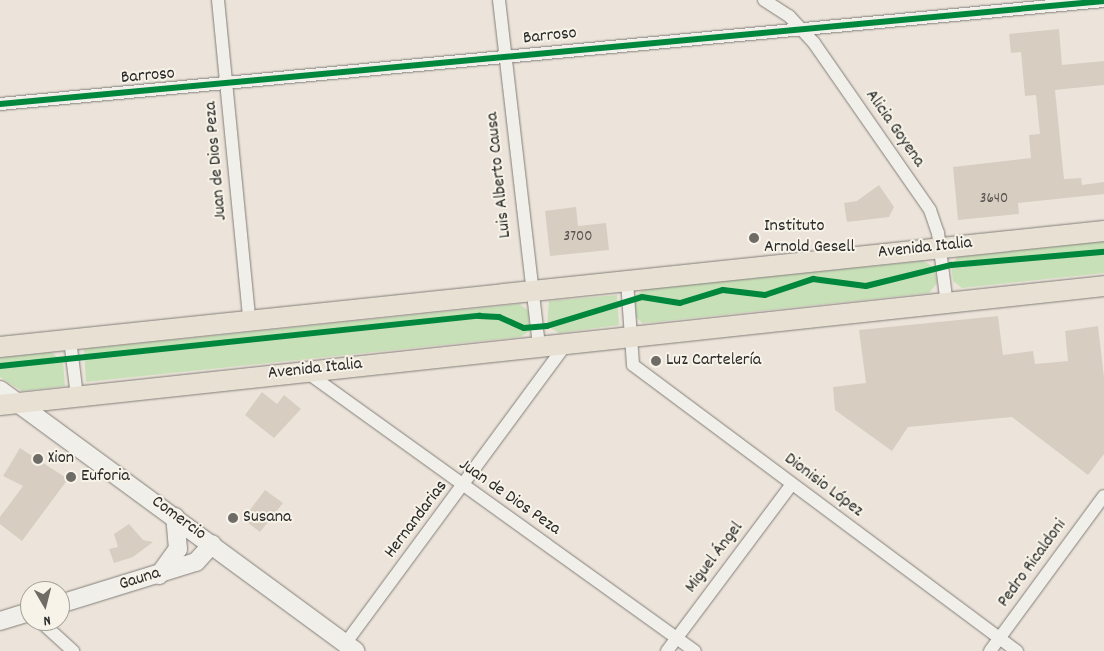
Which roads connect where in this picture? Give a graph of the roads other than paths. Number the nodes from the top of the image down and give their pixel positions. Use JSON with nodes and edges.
{"nodes":[{"id":1,"x":218,"y":0,"type":"edge"},
{"id":2,"x":499,"y":0,"type":"edge"},
{"id":3,"x":764,"y":0,"type":"edge"},
{"id":4,"x":1104,"y":1,"type":"edge"},
{"id":5,"x":801,"y":27,"type":"junction"},
{"id":6,"x":506,"y":57,"type":"junction"},
{"id":7,"x":228,"y":85,"type":"junction"},
{"id":8,"x":0,"y":104,"type":"edge"},
{"id":9,"x":1104,"y":230,"type":"edge"},
{"id":10,"x":940,"y":248,"type":"junction"},
{"id":11,"x":627,"y":281,"type":"junction"},
{"id":12,"x":1104,"y":286,"type":"edge"},
{"id":13,"x":532,"y":290,"type":"junction"},
{"id":14,"x":947,"y":305,"type":"junction"},
{"id":15,"x":249,"y":319,"type":"junction"},
{"id":16,"x":631,"y":336,"type":"junction"},
{"id":17,"x":70,"y":340,"type":"junction"},
{"id":18,"x":567,"y":343,"type":"junction"},
{"id":19,"x":539,"y":346,"type":"junction"},
{"id":20,"x":0,"y":347,"type":"edge"},
{"id":21,"x":306,"y":371,"type":"junction"},
{"id":22,"x":0,"y":390,"type":"edge"},
{"id":23,"x":77,"y":396,"type":"junction"},
{"id":24,"x":9,"y":404,"type":"edge"},
{"id":25,"x":791,"y":485,"type":"junction"},
{"id":26,"x":464,"y":488,"type":"junction"},
{"id":27,"x":1104,"y":496,"type":"edge"},
{"id":28,"x":175,"y":517,"type":"junction"},
{"id":29,"x":212,"y":544,"type":"junction"},
{"id":30,"x":158,"y":575,"type":"junction"},
{"id":31,"x":70,"y":601,"type":"edge"},
{"id":32,"x":20,"y":615,"type":"edge"},
{"id":33,"x":0,"y":621,"type":"edge"},
{"id":34,"x":51,"y":631,"type":"edge"},
{"id":35,"x":677,"y":638,"type":"junction"},
{"id":36,"x":1000,"y":639,"type":"junction"},
{"id":37,"x":350,"y":647,"type":"edge"},
{"id":38,"x":73,"y":651,"type":"edge"},
{"id":39,"x":667,"y":651,"type":"edge"},
{"id":40,"x":695,"y":651,"type":"edge"},
{"id":41,"x":990,"y":651,"type":"edge"},
{"id":42,"x":1016,"y":651,"type":"edge"}],
"edges":[{"from":1,"to":7,"type":"street","name":"Juan de Dios Peza"},
{"from":2,"to":6,"type":"street","name":"Luis Alberto Causa"},
{"from":3,"to":5,"type":"street","name":"Alicia Goyena"},
{"from":4,"to":5,"type":"street","name":"Barroso"},
{"from":5,"to":6,"type":"street","name":"Barroso"},
{"from":5,"to":10,"type":"street","name":"Alicia Goyena"},
{"from":6,"to":7,"type":"street","name":"Barroso"},
{"from":6,"to":13,"type":"street","name":"Luis Alberto Causa"},
{"from":7,"to":8,"type":"street","name":"Barroso"},
{"from":7,"to":15,"type":"street","name":"Juan de Dios Peza"},
{"from":9,"to":10,"type":"main road","name":"Avenida Italia"},
{"from":10,"to":11,"type":"main road","name":"Avenida Italia"},
{"from":10,"to":14,"type":"street","name":"Alicia Goyena"},
{"from":11,"to":13,"type":"main road","name":"Avenida Italia"},
{"from":11,"to":16,"type":"street"},
{"from":12,"to":14,"type":"main road","name":"Avenida Italia"},
{"from":13,"to":15,"type":"main road","name":"Avenida Italia"},
{"from":13,"to":19,"type":"street","name":"Luis Alberto Causa"},
{"from":14,"to":16,"type":"main road","name":"Avenida Italia"},
{"from":15,"to":17,"type":"main road","name":"Avenida Italia"},
{"from":16,"to":18,"type":"main road","name":"Avenida Italia"},
{"from":16,"to":25,"type":"street","name":"Dionisio López"},
{"from":17,"to":20,"type":"main road","name":"Avenida Italia"},
{"from":17,"to":23,"type":"street"},
{"from":18,"to":19,"type":"main road","name":"Avenida Italia"},
{"from":18,"to":26,"type":"street","name":"Hernandarias"},
{"from":19,"to":21,"type":"main road","name":"Avenida Italia"},
{"from":21,"to":23,"type":"main road","name":"Avenida Italia"},
{"from":21,"to":26,"type":"street","name":"Juan de Dios Peza"},
{"from":22,"to":24,"type":"street","name":"Comercio"},
{"from":23,"to":24,"type":"main road","name":"Avenida Italia"},
{"from":24,"to":28,"type":"street","name":"Comercio"},
{"from":25,"to":35,"type":"street","name":"Miguel Ángel"},
{"from":25,"to":36,"type":"street","name":"Dionisio López"},
{"from":26,"to":35,"type":"street","name":"Juan de Dios Peza"},
{"from":26,"to":37,"type":"street","name":"Hernandarias"},
{"from":27,"to":36,"type":"street","name":"Pedro Ricaldoni"},
{"from":28,"to":29,"type":"street","name":"Comercio"},
{"from":28,"to":30,"type":"street"},
{"from":29,"to":30,"type":"street","name":"Gauna"},
{"from":29,"to":37,"type":"street","name":"Comercio"},
{"from":30,"to":31,"type":"street","name":"Gauna"},
{"from":32,"to":33,"type":"street"},
{"from":34,"to":38,"type":"street"},
{"from":35,"to":39,"type":"street","name":"Miguel Ángel"},
{"from":35,"to":40,"type":"street","name":"Juan de Dios Peza"},
{"from":36,"to":41,"type":"street","name":"Pedro Ricaldoni"},
{"from":36,"to":42,"type":"street","name":"Dionisio López"}]}
